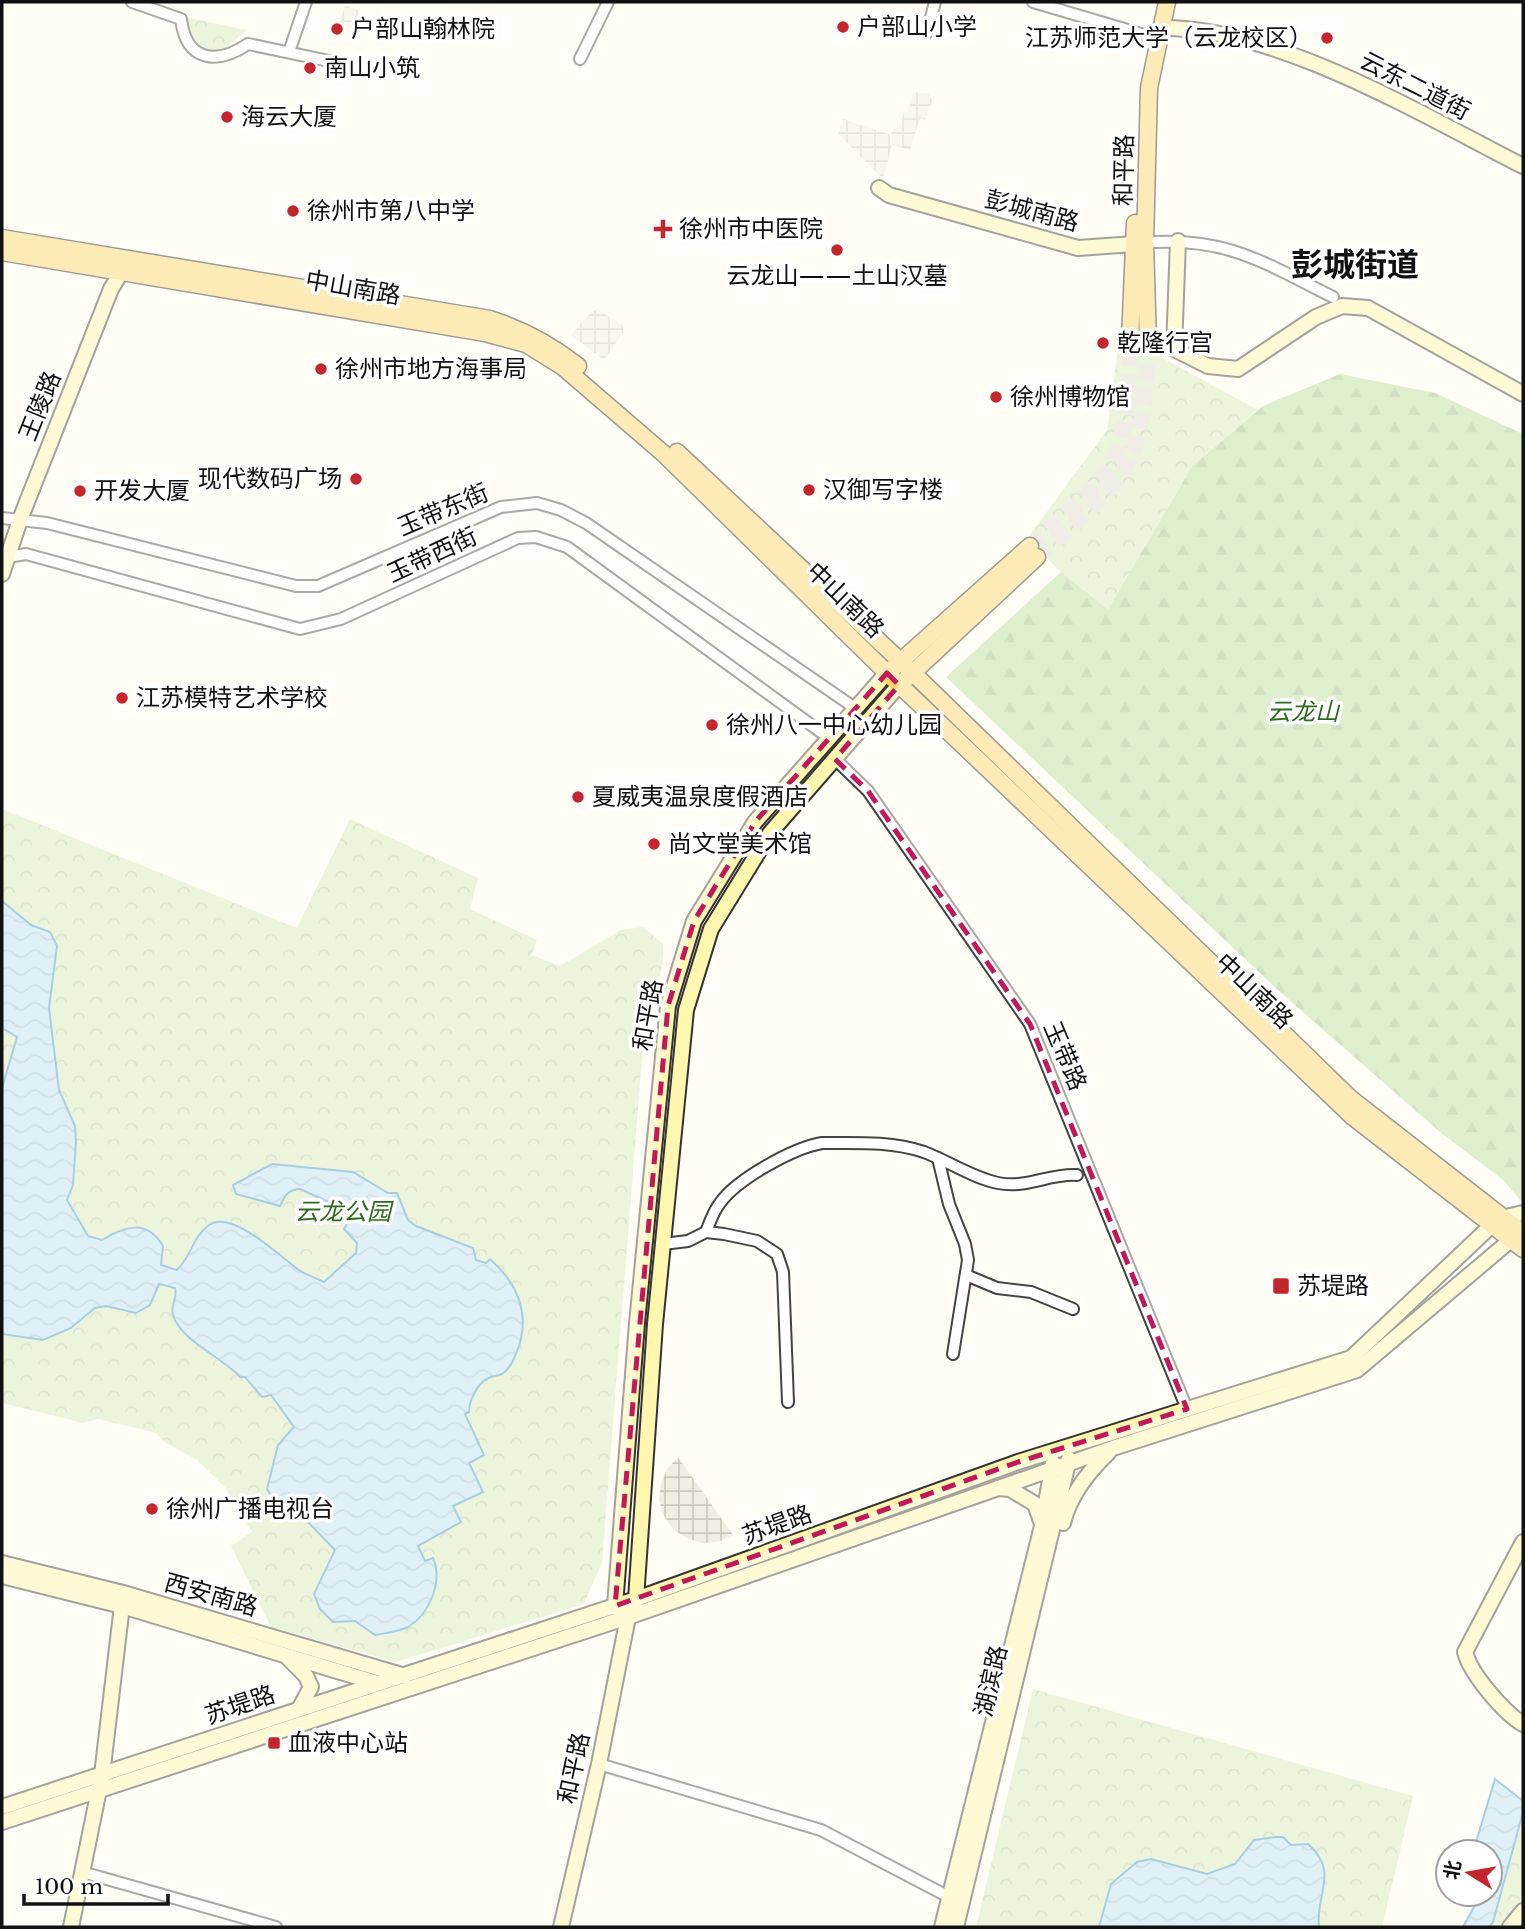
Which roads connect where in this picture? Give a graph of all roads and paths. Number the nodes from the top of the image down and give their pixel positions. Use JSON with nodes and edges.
{"nodes":[{"id":1,"x":132,"y":2,"type":"edge"},
{"id":2,"x":306,"y":2,"type":"edge"},
{"id":3,"x":608,"y":2,"type":"edge"},
{"id":4,"x":935,"y":2,"type":"edge"},
{"id":5,"x":1032,"y":2,"type":"edge"},
{"id":6,"x":1156,"y":2,"type":"edge"},
{"id":7,"x":1167,"y":2,"type":"edge"},
{"id":8,"x":1154,"y":32,"type":"junction"},
{"id":9,"x":927,"y":33,"type":"dead end"},
{"id":10,"x":289,"y":52,"type":"junction"},
{"id":11,"x":580,"y":59,"type":"dead end"},
{"id":12,"x":367,"y":69,"type":"dead end"},
{"id":13,"x":1523,"y":166,"type":"edge"},
{"id":14,"x":879,"y":188,"type":"dead end"},
{"id":15,"x":2,"y":238,"type":"edge"},
{"id":16,"x":1178,"y":241,"type":"junction"},
{"id":17,"x":1140,"y":244,"type":"junction"},
{"id":18,"x":2,"y":252,"type":"edge"},
{"id":19,"x":126,"y":265,"type":"junction"},
{"id":20,"x":1333,"y":297,"type":"dead end"},
{"id":21,"x":1130,"y":340,"type":"tunnel mouth"},
{"id":22,"x":1148,"y":342,"type":"tunnel mouth"},
{"id":23,"x":1523,"y":394,"type":"edge"},
{"id":24,"x":2,"y":517,"type":"edge"},
{"id":25,"x":19,"y":523,"type":"junction"},
{"id":26,"x":1033,"y":551,"type":"tunnel mouth"},
{"id":27,"x":7,"y":555,"type":"edge"},
{"id":28,"x":2,"y":575,"type":"edge"},
{"id":29,"x":907,"y":667,"type":"junction"},
{"id":30,"x":887,"y":673,"type":"junction"},
{"id":31,"x":899,"y":685,"type":"junction"},
{"id":32,"x":855,"y":708,"type":"junction"},
{"id":33,"x":829,"y":738,"type":"junction"},
{"id":34,"x":835,"y":759,"type":"junction"},
{"id":35,"x":938,"y":1158,"type":"junction"},
{"id":36,"x":1077,"y":1175,"type":"dead end"},
{"id":37,"x":1523,"y":1213,"type":"edge"},
{"id":38,"x":1499,"y":1220,"type":"junction"},
{"id":39,"x":706,"y":1232,"type":"junction"},
{"id":40,"x":1520,"y":1237,"type":"edge"},
{"id":41,"x":663,"y":1244,"type":"junction"},
{"id":42,"x":966,"y":1275,"type":"junction"},
{"id":43,"x":1073,"y":1309,"type":"dead end"},
{"id":44,"x":953,"y":1354,"type":"dead end"},
{"id":45,"x":788,"y":1402,"type":"dead end"},
{"id":46,"x":1223,"y":1406,"type":"junction"},
{"id":47,"x":1195,"y":1412,"type":"junction"},
{"id":48,"x":1071,"y":1446,"type":"junction"},
{"id":49,"x":1113,"y":1448,"type":"junction"},
{"id":50,"x":1055,"y":1451,"type":"junction"},
{"id":51,"x":1068,"y":1464,"type":"junction"},
{"id":52,"x":1052,"y":1470,"type":"junction"},
{"id":53,"x":998,"y":1488,"type":"junction"},
{"id":54,"x":1042,"y":1526,"type":"junction"},
{"id":55,"x":1523,"y":1542,"type":"edge"},
{"id":56,"x":2,"y":1563,"type":"edge"},
{"id":57,"x":2,"y":1576,"type":"edge"},
{"id":58,"x":1039,"y":1578,"type":"junction"},
{"id":59,"x":636,"y":1599,"type":"junction"},
{"id":60,"x":122,"y":1600,"type":"junction"},
{"id":61,"x":615,"y":1606,"type":"junction"},
{"id":62,"x":628,"y":1617,"type":"junction"},
{"id":63,"x":285,"y":1655,"type":"junction"},
{"id":64,"x":406,"y":1676,"type":"junction"},
{"id":65,"x":378,"y":1683,"type":"junction"},
{"id":66,"x":404,"y":1692,"type":"junction"},
{"id":67,"x":299,"y":1709,"type":"junction"},
{"id":68,"x":1523,"y":1724,"type":"edge"},
{"id":69,"x":599,"y":1764,"type":"junction"},
{"id":70,"x":102,"y":1775,"type":"junction"},
{"id":71,"x":98,"y":1793,"type":"junction"},
{"id":72,"x":2,"y":1807,"type":"edge"},
{"id":73,"x":2,"y":1822,"type":"edge"},
{"id":74,"x":82,"y":1872,"type":"junction"},
{"id":75,"x":949,"y":1897,"type":"junction"},
{"id":76,"x":1523,"y":1911,"type":"edge"},
{"id":77,"x":71,"y":1927,"type":"edge"},
{"id":78,"x":275,"y":1927,"type":"edge"},
{"id":79,"x":561,"y":1927,"type":"edge"},
{"id":80,"x":942,"y":1927,"type":"edge"},
{"id":81,"x":956,"y":1927,"type":"edge"},
{"id":82,"x":1510,"y":1927,"type":"edge"}],
"edges":[{"from":1,"to":10,"type":"street"},
{"from":2,"to":10,"type":"street"},
{"from":3,"to":11,"type":"street"},
{"from":4,"to":9,"type":"street"},
{"from":5,"to":8,"type":"street"},
{"from":6,"to":8,"type":"main road","name":"和平路"},
{"from":7,"to":8,"type":"main road","name":"和平路"},
{"from":8,"to":13,"type":"main road","name":"云东二道街"},
{"from":8,"to":17,"type":"main road","name":"和平路"},
{"from":10,"to":12,"type":"street"},
{"from":14,"to":17,"type":"main road","name":"彭城南路"},
{"from":15,"to":19,"type":"main road","name":"中山南路"},
{"from":16,"to":17,"type":"street","name":"彭城南路"},
{"from":16,"to":20,"type":"street","name":"彭城南路"},
{"from":16,"to":23,"type":"main road"},
{"from":17,"to":21,"type":"main road","name":"和平路"},
{"from":17,"to":22,"type":"main road","name":"和平路"},
{"from":18,"to":19,"type":"main road","name":"中山南路"},
{"from":19,"to":25,"type":"main road","name":"王陵路"},
{"from":19,"to":29,"type":"main road","name":"中山南路"},
{"from":19,"to":30,"type":"main road","name":"中山南路"},
{"from":24,"to":25,"type":"street","name":"玉带东街"},
{"from":25,"to":27,"type":"main road","name":"王陵路"},
{"from":25,"to":32,"type":"street","name":"玉带东街"},
{"from":26,"to":29,"type":"main road","name":"和平路"},
{"from":27,"to":28,"type":"main road","name":"王陵路"},
{"from":27,"to":33,"type":"street","name":"玉带西街"},
{"from":29,"to":30,"type":"main road","name":"和平路"},
{"from":29,"to":31,"type":"main road","name":"和平路"},
{"from":29,"to":38,"type":"main road","name":"中山南路"},
{"from":30,"to":31,"type":"main road","name":"中山南路"},
{"from":30,"to":32,"type":"main road","name":"和平路"},
{"from":31,"to":34,"type":"main road","name":"和平路"},
{"from":31,"to":38,"type":"main road","name":"中山南路"},
{"from":32,"to":33,"type":"main road","name":"和平路"},
{"from":33,"to":61,"type":"main road","name":"和平路"},
{"from":34,"to":41,"type":"main road","name":"和平路"},
{"from":34,"to":47,"type":"street","name":"玉带路"},
{"from":35,"to":36,"type":"street"},
{"from":35,"to":39,"type":"street"},
{"from":35,"to":42,"type":"street"},
{"from":37,"to":38,"type":"main road"},
{"from":38,"to":40,"type":"main road","name":"中山南路"},
{"from":38,"to":46,"type":"main road","name":"苏堤路"},
{"from":39,"to":41,"type":"street"},
{"from":39,"to":45,"type":"street"},
{"from":40,"to":46,"type":"main road","name":"苏堤路"},
{"from":41,"to":59,"type":"main road","name":"和平路"},
{"from":42,"to":43,"type":"street"},
{"from":42,"to":44,"type":"street"},
{"from":46,"to":47,"type":"main road","name":"苏堤路"},
{"from":47,"to":48,"type":"main road","name":"苏堤路"},
{"from":47,"to":49,"type":"main road","name":"苏堤路"},
{"from":48,"to":50,"type":"main road","name":"苏堤路"},
{"from":48,"to":51,"type":"main road","name":"湖滨路"},
{"from":49,"to":51,"type":"main road","name":"苏堤路"},
{"from":49,"to":58,"type":"main road"},
{"from":50,"to":52,"type":"main road","name":"湖滨路"},
{"from":50,"to":59,"type":"main road","name":"苏堤路"},
{"from":51,"to":52,"type":"main road","name":"苏堤路"},
{"from":51,"to":58,"type":"main road","name":"湖滨路"},
{"from":52,"to":53,"type":"main road","name":"苏堤路"},
{"from":52,"to":54,"type":"main road","name":"湖滨路"},
{"from":53,"to":54,"type":"main road"},
{"from":53,"to":62,"type":"main road","name":"苏堤路"},
{"from":54,"to":75,"type":"main road","name":"湖滨路"},
{"from":55,"to":68,"type":"main road"},
{"from":56,"to":60,"type":"main road","name":"西安南路"},
{"from":57,"to":60,"type":"main road","name":"西安南路"},
{"from":58,"to":81,"type":"main road","name":"湖滨路"},
{"from":59,"to":61,"type":"main road","name":"苏堤路"},
{"from":59,"to":62,"type":"main road","name":"和平路"},
{"from":60,"to":63,"type":"main road","name":"西安南路"},
{"from":60,"to":64,"type":"main road","name":"西安南路"},
{"from":60,"to":70,"type":"main road"},
{"from":61,"to":62,"type":"main road"},
{"from":61,"to":64,"type":"main road","name":"苏堤路"},
{"from":62,"to":66,"type":"main road","name":"苏堤路"},
{"from":62,"to":69,"type":"main road","name":"和平路"},
{"from":63,"to":65,"type":"main road","name":"西安南路"},
{"from":63,"to":67,"type":"main road"},
{"from":64,"to":65,"type":"main road","name":"苏堤路"},
{"from":65,"to":66,"type":"main road","name":"西安南路"},
{"from":65,"to":67,"type":"main road","name":"苏堤路"},
{"from":66,"to":71,"type":"main road","name":"苏堤路"},
{"from":67,"to":70,"type":"main road","name":"苏堤路"},
{"from":69,"to":75,"type":"street"},
{"from":69,"to":79,"type":"main road","name":"和平路"},
{"from":70,"to":71,"type":"main road"},
{"from":70,"to":72,"type":"main road","name":"苏堤路"},
{"from":71,"to":73,"type":"main road","name":"苏堤路"},
{"from":71,"to":74,"type":"main road"},
{"from":74,"to":77,"type":"main road"},
{"from":74,"to":78,"type":"street"},
{"from":75,"to":80,"type":"main road","name":"湖滨路"},
{"from":76,"to":82,"type":"main road"}]}
